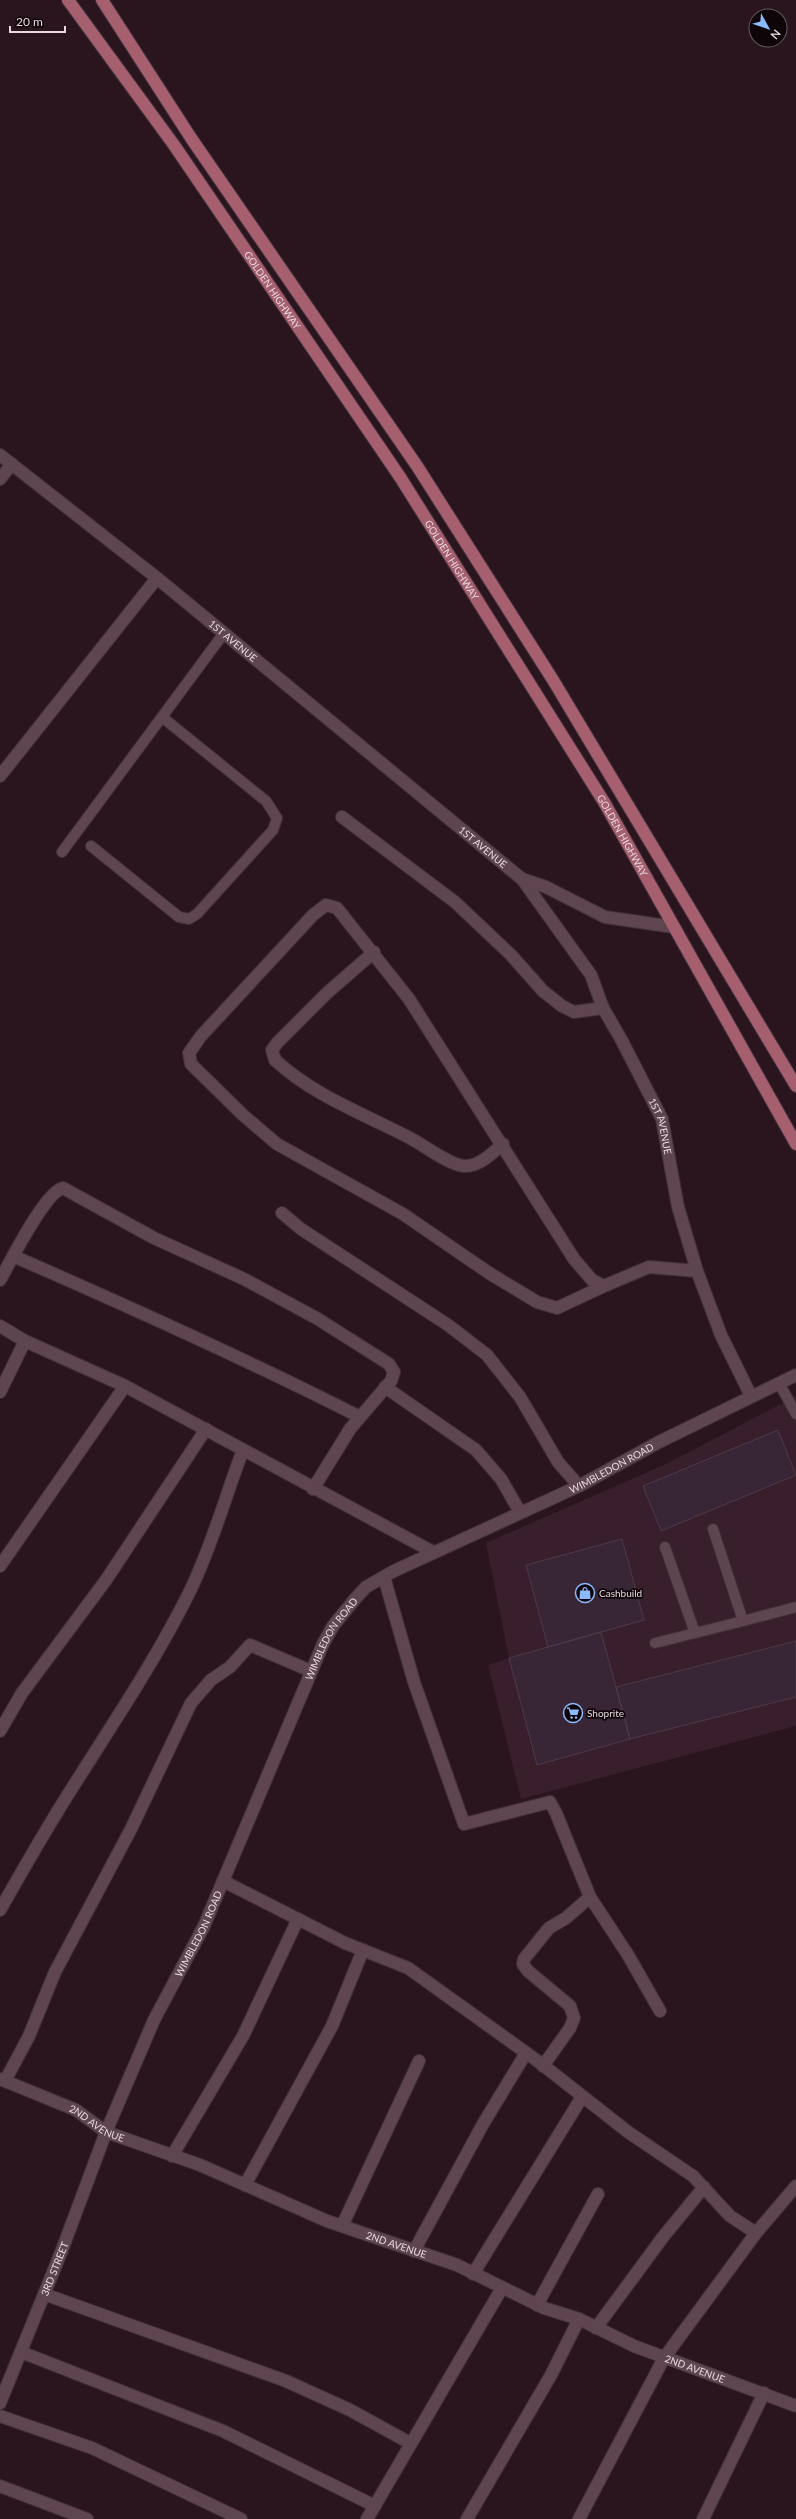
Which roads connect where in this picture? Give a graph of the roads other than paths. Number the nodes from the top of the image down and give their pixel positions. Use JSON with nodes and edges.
{"nodes":[{"id":1,"x":68,"y":0,"type":"edge"},
{"id":2,"x":102,"y":0,"type":"edge"},
{"id":3,"x":0,"y":455,"type":"edge"},
{"id":4,"x":12,"y":464,"type":"junction"},
{"id":5,"x":0,"y":479,"type":"edge"},
{"id":6,"x":157,"y":578,"type":"junction"},
{"id":7,"x":224,"y":633,"type":"junction"},
{"id":8,"x":162,"y":717,"type":"junction"},
{"id":9,"x":0,"y":776,"type":"edge"},
{"id":10,"x":342,"y":817,"type":"dead end"},
{"id":11,"x":91,"y":846,"type":"dead end"},
{"id":12,"x":62,"y":852,"type":"dead end"},
{"id":13,"x":522,"y":879,"type":"junction"},
{"id":14,"x":674,"y":926,"type":"junction"},
{"id":15,"x":374,"y":952,"type":"junction"},
{"id":16,"x":603,"y":1008,"type":"junction"},
{"id":17,"x":796,"y":1086,"type":"edge"},
{"id":18,"x":503,"y":1144,"type":"junction"},
{"id":19,"x":796,"y":1144,"type":"edge"},
{"id":20,"x":282,"y":1213,"type":"dead end"},
{"id":21,"x":13,"y":1256,"type":"junction"},
{"id":22,"x":697,"y":1271,"type":"junction"},
{"id":23,"x":0,"y":1280,"type":"edge"},
{"id":24,"x":604,"y":1286,"type":"junction"},
{"id":25,"x":0,"y":1326,"type":"edge"},
{"id":26,"x":25,"y":1341,"type":"junction"},
{"id":27,"x":796,"y":1375,"type":"edge"},
{"id":28,"x":779,"y":1383,"type":"junction"},
{"id":29,"x":125,"y":1386,"type":"junction"},
{"id":30,"x":385,"y":1387,"type":"junction"},
{"id":31,"x":0,"y":1392,"type":"edge"},
{"id":32,"x":751,"y":1396,"type":"junction"},
{"id":33,"x":796,"y":1414,"type":"edge"},
{"id":34,"x":360,"y":1417,"type":"junction"},
{"id":35,"x":206,"y":1429,"type":"junction"},
{"id":36,"x":243,"y":1450,"type":"junction"},
{"id":37,"x":578,"y":1486,"type":"junction"},
{"id":38,"x":313,"y":1489,"type":"junction"},
{"id":39,"x":520,"y":1512,"type":"junction"},
{"id":40,"x":713,"y":1528,"type":"dead end"},
{"id":41,"x":665,"y":1547,"type":"dead end"},
{"id":42,"x":433,"y":1552,"type":"junction"},
{"id":43,"x":0,"y":1566,"type":"edge"},
{"id":44,"x":384,"y":1577,"type":"junction"},
{"id":45,"x":796,"y":1606,"type":"edge"},
{"id":46,"x":743,"y":1621,"type":"junction"},
{"id":47,"x":695,"y":1633,"type":"junction"},
{"id":48,"x":655,"y":1643,"type":"dead end"},
{"id":49,"x":312,"y":1672,"type":"junction"},
{"id":50,"x":0,"y":1731,"type":"edge"},
{"id":51,"x":222,"y":1882,"type":"junction"},
{"id":52,"x":590,"y":1897,"type":"junction"},
{"id":53,"x":0,"y":1910,"type":"edge"},
{"id":54,"x":298,"y":1919,"type":"junction"},
{"id":55,"x":364,"y":1950,"type":"junction"},
{"id":56,"x":660,"y":2011,"type":"dead end"},
{"id":57,"x":526,"y":2053,"type":"junction"},
{"id":58,"x":419,"y":2061,"type":"dead end"},
{"id":59,"x":543,"y":2066,"type":"junction"},
{"id":60,"x":2,"y":2080,"type":"edge"},
{"id":61,"x":582,"y":2097,"type":"junction"},
{"id":62,"x":106,"y":2132,"type":"junction"},
{"id":63,"x":172,"y":2156,"type":"junction"},
{"id":64,"x":245,"y":2185,"type":"junction"},
{"id":65,"x":796,"y":2186,"type":"edge"},
{"id":66,"x":704,"y":2187,"type":"junction"},
{"id":67,"x":598,"y":2194,"type":"dead end"},
{"id":68,"x":342,"y":2226,"type":"junction"},
{"id":69,"x":756,"y":2234,"type":"junction"},
{"id":70,"x":414,"y":2251,"type":"junction"},
{"id":71,"x":473,"y":2274,"type":"junction"},
{"id":72,"x":502,"y":2288,"type":"junction"},
{"id":73,"x":44,"y":2294,"type":"junction"},
{"id":74,"x":537,"y":2305,"type":"junction"},
{"id":75,"x":579,"y":2319,"type":"junction"},
{"id":76,"x":596,"y":2328,"type":"junction"},
{"id":77,"x":21,"y":2352,"type":"junction"},
{"id":78,"x":664,"y":2358,"type":"junction"},
{"id":79,"x":5,"y":2373,"type":"edge"},
{"id":80,"x":764,"y":2393,"type":"junction"},
{"id":81,"x":0,"y":2403,"type":"edge"},
{"id":82,"x":796,"y":2406,"type":"edge"},
{"id":83,"x":0,"y":2416,"type":"edge"},
{"id":84,"x":410,"y":2443,"type":"junction"},
{"id":85,"x":0,"y":2486,"type":"edge"},
{"id":86,"x":375,"y":2506,"type":"junction"},
{"id":87,"x":87,"y":2519,"type":"edge"},
{"id":88,"x":241,"y":2519,"type":"edge"},
{"id":89,"x":367,"y":2519,"type":"edge"},
{"id":90,"x":466,"y":2519,"type":"edge"},
{"id":91,"x":579,"y":2519,"type":"edge"},
{"id":92,"x":703,"y":2519,"type":"edge"}],
"edges":[{"from":1,"to":14,"type":"main road","name":"GOLDEN HIGHWAY"},
{"from":2,"to":17,"type":"main road","name":"GOLDEN HIGHWAY"},
{"from":3,"to":4,"type":"street","name":"1ST AVENUE"},
{"from":4,"to":5,"type":"street"},
{"from":4,"to":6,"type":"street","name":"1ST AVENUE"},
{"from":6,"to":7,"type":"street","name":"1ST AVENUE"},
{"from":6,"to":9,"type":"street"},
{"from":7,"to":8,"type":"lane"},
{"from":7,"to":13,"type":"street","name":"1ST AVENUE"},
{"from":8,"to":11,"type":"lane"},
{"from":8,"to":12,"type":"lane"},
{"from":10,"to":16,"type":"street"},
{"from":13,"to":14,"type":"street"},
{"from":13,"to":16,"type":"street","name":"1ST AVENUE"},
{"from":14,"to":19,"type":"main road","name":"GOLDEN HIGHWAY"},
{"from":15,"to":18,"type":"street"},
{"from":15,"to":18,"type":"street"},
{"from":15,"to":24,"type":"street"},
{"from":16,"to":22,"type":"street","name":"1ST AVENUE"},
{"from":18,"to":24,"type":"street"},
{"from":20,"to":37,"type":"street"},
{"from":21,"to":23,"type":"street"},
{"from":21,"to":30,"type":"street"},
{"from":21,"to":34,"type":"street"},
{"from":22,"to":24,"type":"street"},
{"from":22,"to":32,"type":"street","name":"1ST AVENUE"},
{"from":25,"to":26,"type":"street"},
{"from":26,"to":29,"type":"street"},
{"from":26,"to":31,"type":"street"},
{"from":27,"to":28,"type":"street","name":"WIMBLEDON ROAD"},
{"from":28,"to":32,"type":"street","name":"WIMBLEDON ROAD"},
{"from":28,"to":33,"type":"lane"},
{"from":29,"to":35,"type":"street"},
{"from":29,"to":43,"type":"street"},
{"from":30,"to":34,"type":"street"},
{"from":30,"to":39,"type":"street"},
{"from":32,"to":37,"type":"street","name":"WIMBLEDON ROAD"},
{"from":34,"to":38,"type":"street"},
{"from":35,"to":36,"type":"street"},
{"from":35,"to":50,"type":"street"},
{"from":36,"to":38,"type":"street"},
{"from":36,"to":53,"type":"street"},
{"from":37,"to":39,"type":"street","name":"WIMBLEDON ROAD"},
{"from":38,"to":42,"type":"street"},
{"from":39,"to":42,"type":"street","name":"WIMBLEDON ROAD"},
{"from":40,"to":46,"type":"lane"},
{"from":41,"to":47,"type":"lane"},
{"from":42,"to":44,"type":"street","name":"WIMBLEDON ROAD"},
{"from":44,"to":49,"type":"street","name":"WIMBLEDON ROAD"},
{"from":44,"to":52,"type":"street"},
{"from":45,"to":46,"type":"lane"},
{"from":46,"to":47,"type":"lane"},
{"from":47,"to":48,"type":"lane"},
{"from":49,"to":51,"type":"street","name":"WIMBLEDON ROAD"},
{"from":49,"to":60,"type":"street"},
{"from":51,"to":54,"type":"street"},
{"from":51,"to":62,"type":"street","name":"WIMBLEDON ROAD"},
{"from":52,"to":56,"type":"street"},
{"from":52,"to":59,"type":"street"},
{"from":54,"to":55,"type":"street"},
{"from":54,"to":63,"type":"street"},
{"from":55,"to":57,"type":"street"},
{"from":55,"to":64,"type":"street"},
{"from":57,"to":59,"type":"street"},
{"from":57,"to":70,"type":"street"},
{"from":58,"to":68,"type":"street"},
{"from":59,"to":61,"type":"street"},
{"from":60,"to":62,"type":"street","name":"2ND AVENUE"},
{"from":61,"to":66,"type":"street"},
{"from":61,"to":71,"type":"street"},
{"from":62,"to":63,"type":"street","name":"2ND AVENUE"},
{"from":62,"to":73,"type":"street","name":"3RD STREET"},
{"from":63,"to":64,"type":"street","name":"2ND AVENUE"},
{"from":64,"to":68,"type":"street","name":"2ND AVENUE"},
{"from":65,"to":69,"type":"street"},
{"from":66,"to":69,"type":"street"},
{"from":66,"to":76,"type":"street"},
{"from":67,"to":74,"type":"street"},
{"from":68,"to":70,"type":"street","name":"2ND AVENUE"},
{"from":69,"to":78,"type":"street"},
{"from":70,"to":71,"type":"street","name":"2ND AVENUE"},
{"from":71,"to":72,"type":"street","name":"2ND AVENUE"},
{"from":72,"to":74,"type":"street","name":"2ND AVENUE"},
{"from":72,"to":84,"type":"street"},
{"from":73,"to":77,"type":"street","name":"3RD STREET"},
{"from":73,"to":84,"type":"street"},
{"from":74,"to":75,"type":"street","name":"2ND AVENUE"},
{"from":75,"to":76,"type":"street","name":"2ND AVENUE"},
{"from":75,"to":90,"type":"street"},
{"from":76,"to":78,"type":"street","name":"2ND AVENUE"},
{"from":77,"to":79,"type":"street","name":"3RD STREET"},
{"from":77,"to":86,"type":"street"},
{"from":78,"to":80,"type":"street","name":"2ND AVENUE"},
{"from":78,"to":91,"type":"street"},
{"from":79,"to":81,"type":"street","name":"3RD STREET"},
{"from":80,"to":82,"type":"street","name":"2ND AVENUE"},
{"from":80,"to":92,"type":"street"},
{"from":83,"to":88,"type":"street"},
{"from":84,"to":86,"type":"street"},
{"from":85,"to":87,"type":"street"},
{"from":86,"to":89,"type":"street"}]}
